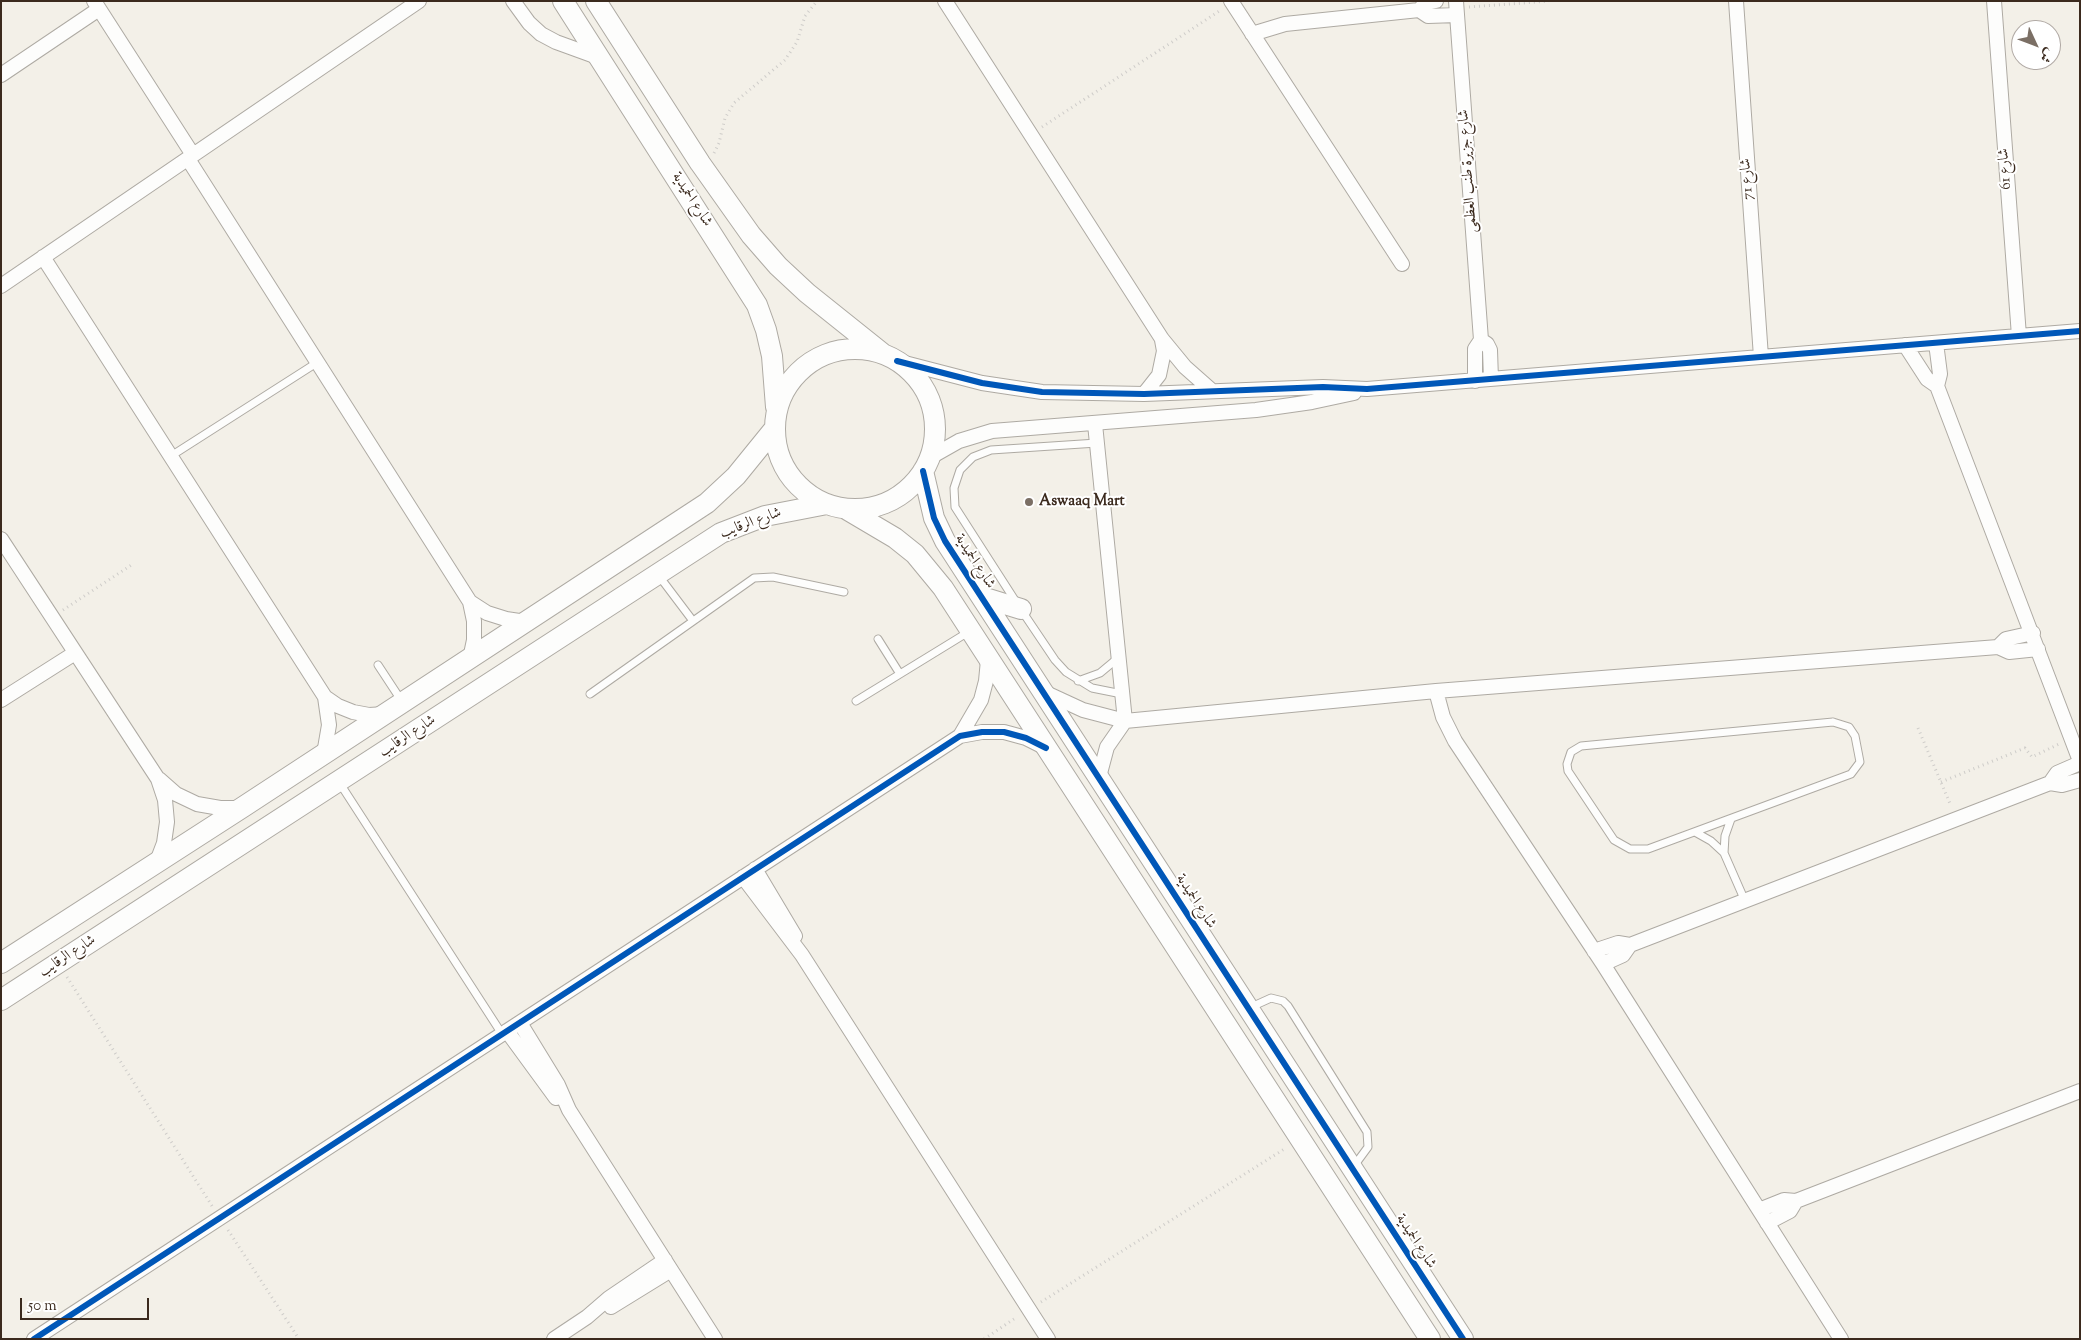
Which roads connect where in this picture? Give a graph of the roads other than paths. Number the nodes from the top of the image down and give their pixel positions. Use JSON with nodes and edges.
{"nodes":[{"id":1,"x":419,"y":1,"type":"edge"},
{"id":2,"x":513,"y":1,"type":"edge"},
{"id":3,"x":563,"y":1,"type":"edge"},
{"id":4,"x":596,"y":1,"type":"edge"},
{"id":5,"x":945,"y":1,"type":"edge"},
{"id":6,"x":1436,"y":1,"type":"edge"},
{"id":7,"x":1736,"y":1,"type":"edge"},
{"id":8,"x":1994,"y":1,"type":"edge"},
{"id":9,"x":1231,"y":2,"type":"edge"},
{"id":10,"x":96,"y":5,"type":"edge"},
{"id":11,"x":1457,"y":8,"type":"edge"},
{"id":12,"x":1419,"y":10,"type":"junction"},
{"id":13,"x":1252,"y":34,"type":"junction"},
{"id":14,"x":600,"y":58,"type":"junction"},
{"id":15,"x":1,"y":75,"type":"edge"},
{"id":16,"x":190,"y":157,"type":"junction"},
{"id":17,"x":43,"y":258,"type":"junction"},
{"id":18,"x":1402,"y":264,"type":"dead end"},
{"id":19,"x":1,"y":286,"type":"edge"},
{"id":20,"x":2080,"y":331,"type":"edge"},
{"id":21,"x":2019,"y":336,"type":"junction"},
{"id":22,"x":1162,"y":340,"type":"junction"},
{"id":23,"x":1482,"y":340,"type":"junction"},
{"id":24,"x":1936,"y":343,"type":"junction"},
{"id":25,"x":1904,"y":345,"type":"junction"},
{"id":26,"x":1761,"y":357,"type":"junction"},
{"id":27,"x":892,"y":358,"type":"junction"},
{"id":28,"x":318,"y":362,"type":"junction"},
{"id":29,"x":1491,"y":379,"type":"junction"},
{"id":30,"x":1475,"y":381,"type":"junction"},
{"id":31,"x":1937,"y":386,"type":"junction"},
{"id":32,"x":1367,"y":389,"type":"junction"},
{"id":33,"x":1211,"y":390,"type":"junction"},
{"id":34,"x":1144,"y":394,"type":"junction"},
{"id":35,"x":776,"y":421,"type":"junction"},
{"id":36,"x":1094,"y":424,"type":"junction"},
{"id":37,"x":1096,"y":443,"type":"junction"},
{"id":38,"x":170,"y":456,"type":"junction"},
{"id":39,"x":926,"y":465,"type":"junction"},
{"id":40,"x":837,"y":507,"type":"junction"},
{"id":41,"x":1,"y":539,"type":"edge"},
{"id":42,"x":658,"y":574,"type":"junction"},
{"id":43,"x":844,"y":592,"type":"dead end"},
{"id":44,"x":982,"y":597,"type":"junction"},
{"id":45,"x":470,"y":602,"type":"junction"},
{"id":46,"x":1021,"y":609,"type":"junction"},
{"id":47,"x":693,"y":621,"type":"junction"},
{"id":48,"x":526,"y":622,"type":"junction"},
{"id":49,"x":970,"y":630,"type":"junction"},
{"id":50,"x":2033,"y":633,"type":"junction"},
{"id":51,"x":878,"y":639,"type":"dead end"},
{"id":52,"x":1998,"y":647,"type":"junction"},
{"id":53,"x":2038,"y":649,"type":"junction"},
{"id":54,"x":76,"y":653,"type":"junction"},
{"id":55,"x":1119,"y":658,"type":"junction"},
{"id":56,"x":470,"y":659,"type":"junction"},
{"id":57,"x":988,"y":660,"type":"junction"},
{"id":58,"x":378,"y":665,"type":"dead end"},
{"id":59,"x":900,"y":674,"type":"junction"},
{"id":60,"x":1078,"y":681,"type":"junction"},
{"id":61,"x":1044,"y":692,"type":"junction"},
{"id":62,"x":1436,"y":692,"type":"junction"},
{"id":63,"x":590,"y":694,"type":"dead end"},
{"id":64,"x":1122,"y":694,"type":"junction"},
{"id":65,"x":325,"y":697,"type":"junction"},
{"id":66,"x":1,"y":700,"type":"edge"},
{"id":67,"x":856,"y":701,"type":"dead end"},
{"id":68,"x":403,"y":702,"type":"junction"},
{"id":69,"x":385,"y":714,"type":"junction"},
{"id":70,"x":1125,"y":721,"type":"junction"},
{"id":71,"x":960,"y":736,"type":"junction"},
{"id":72,"x":1046,"y":748,"type":"junction"},
{"id":73,"x":324,"y":754,"type":"junction"},
{"id":74,"x":2080,"y":762,"type":"edge"},
{"id":75,"x":1099,"y":777,"type":"junction"},
{"id":76,"x":158,"y":779,"type":"junction"},
{"id":77,"x":2080,"y":780,"type":"edge"},
{"id":78,"x":339,"y":782,"type":"junction"},
{"id":79,"x":2050,"y":783,"type":"junction"},
{"id":80,"x":243,"y":807,"type":"junction"},
{"id":81,"x":1731,"y":819,"type":"junction"},
{"id":82,"x":1695,"y":832,"type":"junction"},
{"id":83,"x":1724,"y":853,"type":"junction"},
{"id":84,"x":156,"y":864,"type":"junction"},
{"id":85,"x":755,"y":869,"type":"junction"},
{"id":86,"x":743,"y":877,"type":"junction"},
{"id":87,"x":1745,"y":901,"type":"junction"},
{"id":88,"x":1630,"y":945,"type":"junction"},
{"id":89,"x":1594,"y":951,"type":"junction"},
{"id":90,"x":802,"y":955,"type":"junction"},
{"id":91,"x":1,"y":963,"type":"edge"},
{"id":92,"x":1603,"y":964,"type":"junction"},
{"id":93,"x":1,"y":1000,"type":"edge"},
{"id":94,"x":1249,"y":1008,"type":"junction"},
{"id":95,"x":520,"y":1023,"type":"junction"},
{"id":96,"x":505,"y":1032,"type":"junction"},
{"id":97,"x":2080,"y":1091,"type":"edge"},
{"id":98,"x":569,"y":1110,"type":"junction"},
{"id":99,"x":1352,"y":1168,"type":"junction"},
{"id":100,"x":1796,"y":1201,"type":"junction"},
{"id":101,"x":1759,"y":1210,"type":"junction"},
{"id":102,"x":1767,"y":1223,"type":"junction"},
{"id":103,"x":668,"y":1265,"type":"junction"},
{"id":104,"x":34,"y":1339,"type":"edge"},
{"id":105,"x":554,"y":1339,"type":"edge"},
{"id":106,"x":715,"y":1339,"type":"edge"},
{"id":107,"x":1048,"y":1339,"type":"edge"},
{"id":108,"x":1430,"y":1339,"type":"edge"},
{"id":109,"x":1463,"y":1339,"type":"edge"},
{"id":110,"x":1841,"y":1339,"type":"edge"}],
"edges":[{"from":1,"to":16,"type":"street"},
{"from":2,"to":14,"type":"street"},
{"from":3,"to":14,"type":"street","name":"شارع الحميدية"},
{"from":4,"to":27,"type":"street","name":"شارع الحميدية"},
{"from":5,"to":22,"type":"street"},
{"from":6,"to":12,"type":"street"},
{"from":7,"to":26,"type":"street","name":"شارع 71"},
{"from":8,"to":21,"type":"street","name":"شارع 61"},
{"from":9,"to":13,"type":"street"},
{"from":10,"to":15,"type":"street"},
{"from":10,"to":16,"type":"street"},
{"from":11,"to":12,"type":"street"},
{"from":11,"to":23,"type":"street","name":"شارع جزيرة طنب العظمى"},
{"from":12,"to":13,"type":"street"},
{"from":13,"to":18,"type":"street"},
{"from":14,"to":35,"type":"street","name":"شارع الحميدية"},
{"from":16,"to":17,"type":"street"},
{"from":16,"to":28,"type":"street"},
{"from":17,"to":19,"type":"street"},
{"from":17,"to":38,"type":"street"},
{"from":20,"to":21,"type":"street"},
{"from":21,"to":24,"type":"street"},
{"from":22,"to":33,"type":"street"},
{"from":22,"to":34,"type":"street"},
{"from":23,"to":29,"type":"street","name":"شارع جزيرة طنب العظمى"},
{"from":23,"to":30,"type":"street","name":"شارع جزيرة طنب العظمى"},
{"from":24,"to":25,"type":"street"},
{"from":24,"to":31,"type":"street"},
{"from":25,"to":26,"type":"street"},
{"from":25,"to":31,"type":"street"},
{"from":26,"to":29,"type":"street"},
{"from":27,"to":34,"type":"street"},
{"from":27,"to":35,"type":"street"},
{"from":27,"to":39,"type":"street"},
{"from":28,"to":38,"type":"lane"},
{"from":28,"to":45,"type":"street"},
{"from":29,"to":30,"type":"street"},
{"from":30,"to":32,"type":"street"},
{"from":31,"to":50,"type":"street"},
{"from":32,"to":33,"type":"street"},
{"from":32,"to":36,"type":"street"},
{"from":33,"to":34,"type":"street"},
{"from":35,"to":40,"type":"street"},
{"from":35,"to":48,"type":"street","name":"شارع الرقايب"},
{"from":36,"to":37,"type":"street"},
{"from":36,"to":39,"type":"street"},
{"from":37,"to":46,"type":"lane"},
{"from":37,"to":55,"type":"street"},
{"from":38,"to":65,"type":"street"},
{"from":39,"to":40,"type":"street"},
{"from":39,"to":44,"type":"street","name":"شارع الحميدية"},
{"from":40,"to":42,"type":"street","name":"شارع الرقايب"},
{"from":40,"to":49,"type":"street"},
{"from":41,"to":54,"type":"street"},
{"from":42,"to":47,"type":"lane"},
{"from":42,"to":78,"type":"street","name":"شارع الرقايب"},
{"from":43,"to":47,"type":"lane"},
{"from":44,"to":46,"type":"street"},
{"from":44,"to":61,"type":"street","name":"شارع الحميدية"},
{"from":45,"to":48,"type":"street"},
{"from":45,"to":56,"type":"street"},
{"from":46,"to":60,"type":"lane"},
{"from":47,"to":63,"type":"lane"},
{"from":48,"to":56,"type":"street","name":"شارع الرقايب"},
{"from":49,"to":57,"type":"street"},
{"from":49,"to":59,"type":"lane"},
{"from":50,"to":52,"type":"street"},
{"from":50,"to":53,"type":"street"},
{"from":51,"to":59,"type":"lane"},
{"from":52,"to":53,"type":"street"},
{"from":52,"to":62,"type":"street"},
{"from":53,"to":74,"type":"street"},
{"from":54,"to":66,"type":"street"},
{"from":54,"to":76,"type":"street"},
{"from":55,"to":60,"type":"lane"},
{"from":55,"to":64,"type":"street"},
{"from":56,"to":68,"type":"street","name":"شارع الرقايب"},
{"from":57,"to":71,"type":"street"},
{"from":57,"to":72,"type":"street"},
{"from":58,"to":68,"type":"lane"},
{"from":59,"to":67,"type":"lane"},
{"from":60,"to":64,"type":"lane"},
{"from":61,"to":70,"type":"street"},
{"from":61,"to":75,"type":"street","name":"شارع الحميدية"},
{"from":62,"to":70,"type":"street"},
{"from":62,"to":89,"type":"street"},
{"from":64,"to":70,"type":"street"},
{"from":65,"to":69,"type":"street"},
{"from":65,"to":73,"type":"street"},
{"from":68,"to":69,"type":"street","name":"شارع الرقايب"},
{"from":69,"to":73,"type":"street","name":"شارع الرقايب"},
{"from":70,"to":75,"type":"street"},
{"from":71,"to":72,"type":"street"},
{"from":71,"to":85,"type":"street"},
{"from":72,"to":108,"type":"street"},
{"from":73,"to":80,"type":"street","name":"شارع الرقايب"},
{"from":74,"to":79,"type":"street"},
{"from":75,"to":94,"type":"street","name":"شارع الحميدية"},
{"from":76,"to":80,"type":"street"},
{"from":76,"to":84,"type":"street"},
{"from":77,"to":79,"type":"street"},
{"from":78,"to":93,"type":"street","name":"شارع الرقايب"},
{"from":78,"to":96,"type":"lane"},
{"from":79,"to":87,"type":"street"},
{"from":80,"to":84,"type":"street","name":"شارع الرقايب"},
{"from":81,"to":82,"type":"lane"},
{"from":81,"to":82,"type":"lane"},
{"from":81,"to":83,"type":"lane"},
{"from":82,"to":83,"type":"lane"},
{"from":83,"to":87,"type":"lane"},
{"from":84,"to":91,"type":"street","name":"شارع الرقايب"},
{"from":85,"to":86,"type":"street"},
{"from":85,"to":90,"type":"street"},
{"from":86,"to":90,"type":"street"},
{"from":86,"to":95,"type":"street"},
{"from":87,"to":88,"type":"street"},
{"from":88,"to":89,"type":"street"},
{"from":88,"to":92,"type":"street"},
{"from":89,"to":92,"type":"street"},
{"from":90,"to":107,"type":"street"},
{"from":92,"to":101,"type":"street"},
{"from":94,"to":99,"type":"street","name":"شارع الحميدية"},
{"from":94,"to":99,"type":"lane"},
{"from":95,"to":96,"type":"street"},
{"from":95,"to":98,"type":"street"},
{"from":96,"to":98,"type":"street"},
{"from":96,"to":104,"type":"street"},
{"from":97,"to":100,"type":"street"},
{"from":98,"to":103,"type":"street"},
{"from":99,"to":109,"type":"street","name":"شارع الحميدية"},
{"from":100,"to":101,"type":"street"},
{"from":100,"to":102,"type":"street"},
{"from":101,"to":102,"type":"street"},
{"from":102,"to":110,"type":"street"},
{"from":103,"to":105,"type":"street"},
{"from":103,"to":106,"type":"street"}]}
